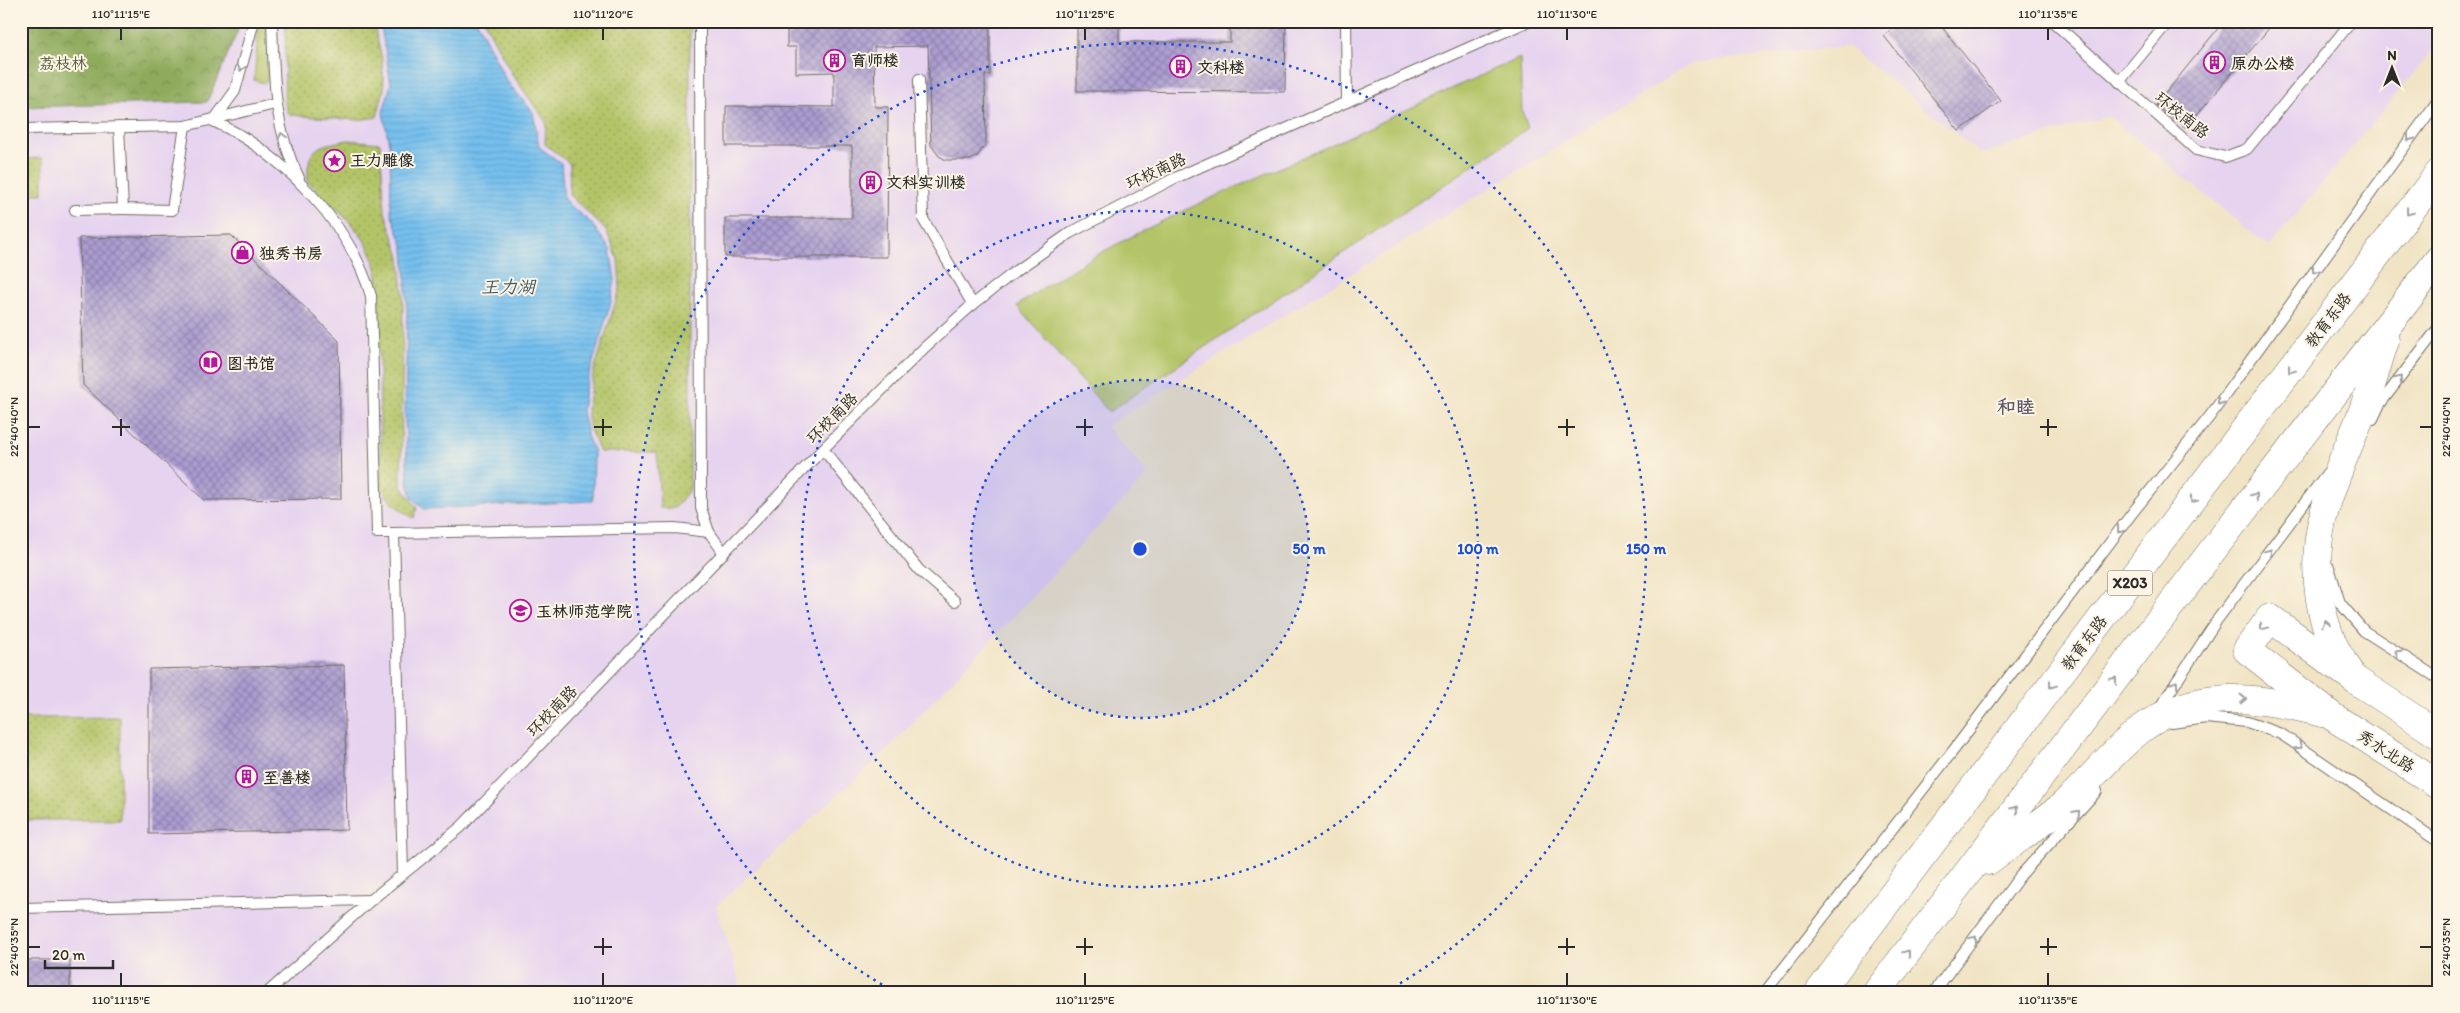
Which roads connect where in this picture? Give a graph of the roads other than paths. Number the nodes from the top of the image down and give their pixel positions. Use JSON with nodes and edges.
{"nodes":[{"id":1,"x":254,"y":21,"type":"edge"},
{"id":2,"x":272,"y":21,"type":"edge"},
{"id":3,"x":700,"y":21,"type":"edge"},
{"id":4,"x":1346,"y":21,"type":"edge"},
{"id":5,"x":1528,"y":21,"type":"edge"},
{"id":6,"x":2052,"y":21,"type":"edge"},
{"id":7,"x":2169,"y":21,"type":"edge"},
{"id":8,"x":2352,"y":21,"type":"edge"},
{"id":9,"x":919,"y":79,"type":"dead end"},
{"id":10,"x":2119,"y":82,"type":"junction"},
{"id":11,"x":2439,"y":99,"type":"edge"},
{"id":12,"x":1347,"y":102,"type":"junction"},
{"id":13,"x":275,"y":104,"type":"junction"},
{"id":14,"x":213,"y":121,"type":"junction"},
{"id":15,"x":185,"y":126,"type":"junction"},
{"id":16,"x":119,"y":127,"type":"junction"},
{"id":17,"x":21,"y":129,"type":"edge"},
{"id":18,"x":2439,"y":173,"type":"edge"},
{"id":19,"x":300,"y":182,"type":"junction"},
{"id":20,"x":124,"y":209,"type":"junction"},
{"id":21,"x":75,"y":210,"type":"dead end"},
{"id":22,"x":2439,"y":259,"type":"edge"},
{"id":23,"x":973,"y":305,"type":"junction"},
{"id":24,"x":2391,"y":322,"type":"junction"},
{"id":25,"x":2439,"y":327,"type":"edge"},
{"id":26,"x":2380,"y":404,"type":"junction"},
{"id":27,"x":2361,"y":435,"type":"junction"},
{"id":28,"x":822,"y":448,"type":"junction"},
{"id":29,"x":710,"y":532,"type":"junction"},
{"id":30,"x":394,"y":533,"type":"junction"},
{"id":31,"x":724,"y":553,"type":"junction"},
{"id":32,"x":955,"y":601,"type":"dead end"},
{"id":33,"x":2439,"y":679,"type":"edge"},
{"id":34,"x":2357,"y":681,"type":"junction"},
{"id":35,"x":2333,"y":716,"type":"junction"},
{"id":36,"x":2150,"y":731,"type":"junction"},
{"id":37,"x":2439,"y":735,"type":"edge"},
{"id":38,"x":2128,"y":756,"type":"dead end"},
{"id":39,"x":2103,"y":784,"type":"dead end"},
{"id":40,"x":2439,"y":786,"type":"edge"},
{"id":41,"x":2439,"y":842,"type":"edge"},
{"id":42,"x":403,"y":874,"type":"junction"},
{"id":43,"x":1960,"y":882,"type":"junction"},
{"id":44,"x":371,"y":900,"type":"junction"},
{"id":45,"x":21,"y":908,"type":"edge"},
{"id":46,"x":268,"y":992,"type":"edge"},
{"id":47,"x":1765,"y":992,"type":"edge"},
{"id":48,"x":1819,"y":992,"type":"edge"},
{"id":49,"x":1877,"y":992,"type":"edge"},
{"id":50,"x":1934,"y":992,"type":"edge"}],
"edges":[{"from":1,"to":14,"type":"lane","one_way":true},
{"from":2,"to":13,"type":"lane"},
{"from":3,"to":29,"type":"lane"},
{"from":4,"to":12,"type":"lane"},
{"from":5,"to":12,"type":"lane","name":"环校南路"},
{"from":6,"to":10,"type":"lane","name":"环校南路"},
{"from":7,"to":10,"type":"lane"},
{"from":8,"to":10,"type":"lane","name":"环校南路"},
{"from":9,"to":23,"type":"lane"},
{"from":11,"to":47,"type":"lane","one_way":true},
{"from":12,"to":23,"type":"lane","name":"环校南路"},
{"from":13,"to":14,"type":"lane"},
{"from":19,"to":13,"type":"lane","one_way":true},
{"from":14,"to":15,"type":"lane"},
{"from":14,"to":19,"type":"lane"},
{"from":15,"to":16,"type":"lane"},
{"from":15,"to":20,"type":"lane"},
{"from":16,"to":17,"type":"lane"},
{"from":16,"to":20,"type":"lane"},
{"from":18,"to":48,"type":"main road","name":"教育东路","number":"X203","one_way":true},
{"from":19,"to":30,"type":"lane"},
{"from":20,"to":21,"type":"lane"},
{"from":22,"to":24,"type":"main road","number":"X203"},
{"from":23,"to":28,"type":"lane","name":"环校南路"},
{"from":24,"to":27,"type":"main road"},
{"from":43,"to":24,"type":"main road","number":"X203","one_way":true},
{"from":26,"to":25,"type":"lane","one_way":true},
{"from":26,"to":27,"type":"lane"},
{"from":26,"to":27,"type":"lane"},
{"from":33,"to":27,"type":"lane","one_way":true},
{"from":34,"to":27,"type":"main road","one_way":true},
{"from":36,"to":27,"type":"lane","one_way":true},
{"from":28,"to":31,"type":"lane","name":"环校南路"},
{"from":28,"to":32,"type":"lane"},
{"from":29,"to":30,"type":"lane"},
{"from":29,"to":31,"type":"lane"},
{"from":30,"to":42,"type":"lane"},
{"from":31,"to":42,"type":"lane","name":"环校南路"},
{"from":34,"to":35,"type":"main road","one_way":true},
{"from":34,"to":37,"type":"main road"},
{"from":36,"to":35,"type":"main road","one_way":true},
{"from":35,"to":40,"type":"main road","name":"秀水北路"},
{"from":36,"to":38,"type":"lane"},
{"from":36,"to":41,"type":"lane","one_way":true},
{"from":36,"to":43,"type":"main road"},
{"from":50,"to":39,"type":"lane","one_way":true},
{"from":42,"to":44,"type":"lane","name":"环校南路"},
{"from":49,"to":43,"type":"main road","number":"X203","one_way":true},
{"from":44,"to":45,"type":"lane"},
{"from":44,"to":46,"type":"lane","name":"环校南路"}]}
